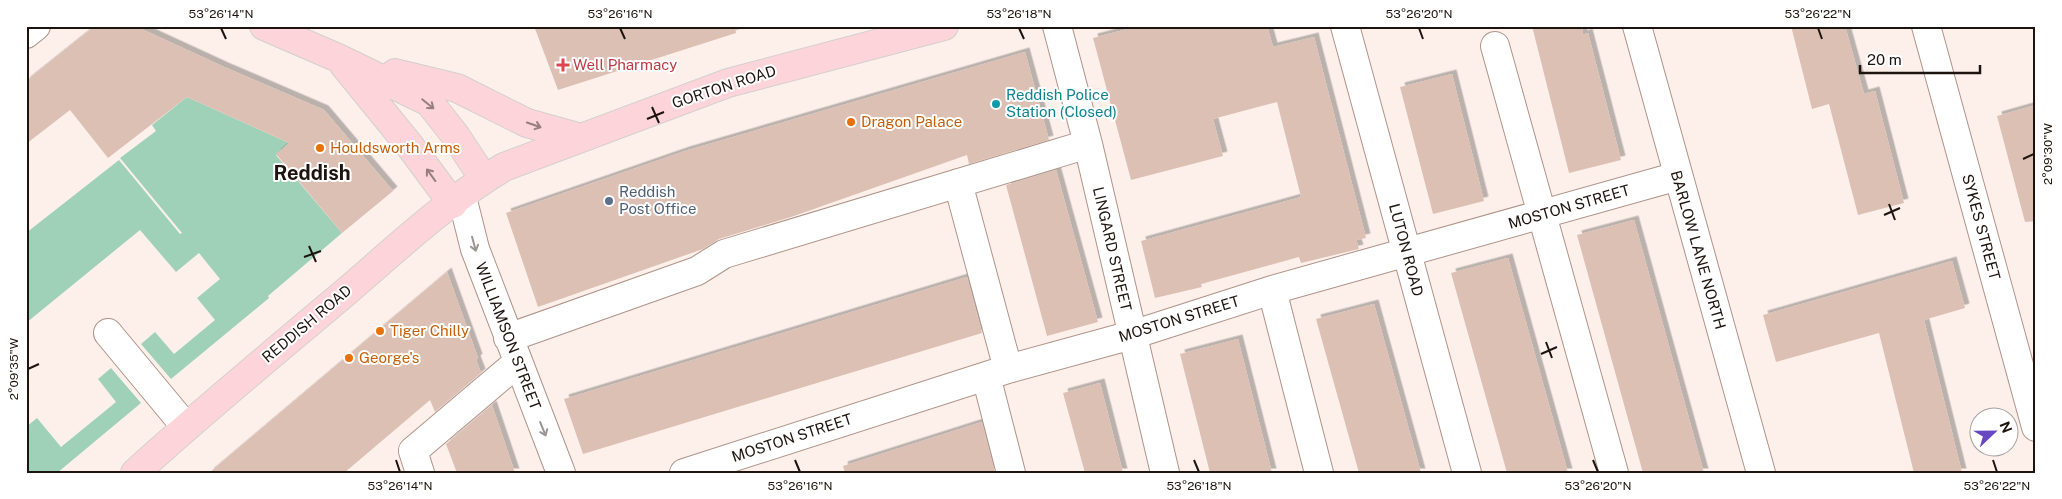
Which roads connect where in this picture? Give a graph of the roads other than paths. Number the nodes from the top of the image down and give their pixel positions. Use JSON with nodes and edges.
{"nodes":[{"id":1,"x":36,"y":26,"type":"edge"},
{"id":2,"x":264,"y":26,"type":"edge"},
{"id":3,"x":944,"y":26,"type":"edge"},
{"id":4,"x":1056,"y":26,"type":"edge"},
{"id":5,"x":1345,"y":26,"type":"edge"},
{"id":6,"x":1637,"y":26,"type":"edge"},
{"id":7,"x":1926,"y":26,"type":"edge"},
{"id":8,"x":900,"y":32,"type":"edge"},
{"id":9,"x":26,"y":34,"type":"edge"},
{"id":10,"x":1495,"y":46,"type":"dead end"},
{"id":11,"x":338,"y":58,"type":"junction"},
{"id":12,"x":581,"y":138,"type":"junction"},
{"id":13,"x":1088,"y":144,"type":"junction"},
{"id":14,"x":1678,"y":176,"type":"junction"},
{"id":15,"x":484,"y":179,"type":"junction"},
{"id":16,"x":958,"y":183,"type":"junction"},
{"id":17,"x":458,"y":200,"type":"junction"},
{"id":18,"x":1543,"y":214,"type":"junction"},
{"id":19,"x":1406,"y":253,"type":"junction"},
{"id":20,"x":1272,"y":290,"type":"junction"},
{"id":21,"x":108,"y":333,"type":"dead end"},
{"id":22,"x":1132,"y":334,"type":"junction"},
{"id":23,"x":513,"y":351,"type":"junction"},
{"id":24,"x":997,"y":372,"type":"junction"},
{"id":25,"x":186,"y":427,"type":"junction"},
{"id":26,"x":2036,"y":427,"type":"edge"},
{"id":27,"x":134,"y":473,"type":"edge"},
{"id":28,"x":420,"y":473,"type":"edge"},
{"id":29,"x":561,"y":473,"type":"edge"},
{"id":30,"x":684,"y":473,"type":"edge"},
{"id":31,"x":1011,"y":473,"type":"edge"},
{"id":32,"x":1165,"y":473,"type":"edge"},
{"id":33,"x":1319,"y":473,"type":"edge"},
{"id":34,"x":1467,"y":473,"type":"edge"},
{"id":35,"x":1614,"y":473,"type":"edge"},
{"id":36,"x":1761,"y":473,"type":"edge"}],
"edges":[{"from":1,"to":9,"type":"street"},
{"from":2,"to":11,"type":"main road"},
{"from":3,"to":8,"type":"main road","name":"GORTON ROAD"},
{"from":4,"to":13,"type":"street","name":"LINGARD STREET"},
{"from":5,"to":19,"type":"street","name":"LUTON ROAD"},
{"from":6,"to":14,"type":"street","name":"BARLOW LANE NORTH"},
{"from":7,"to":26,"type":"street","name":"SYKES STREET"},
{"from":8,"to":12,"type":"main road","name":"GORTON ROAD"},
{"from":10,"to":18,"type":"street"},
{"from":11,"to":12,"type":"main road","one_way":true},
{"from":11,"to":15,"type":"main road","one_way":true},
{"from":17,"to":11,"type":"main road","one_way":true},
{"from":12,"to":15,"type":"main road","name":"GORTON ROAD"},
{"from":13,"to":16,"type":"street"},
{"from":13,"to":22,"type":"street","name":"LINGARD STREET"},
{"from":14,"to":18,"type":"street","name":"MOSTON STREET"},
{"from":14,"to":36,"type":"street","name":"BARLOW LANE NORTH"},
{"from":15,"to":17,"type":"main road","name":"REDDISH ROAD"},
{"from":16,"to":23,"type":"street"},
{"from":16,"to":24,"type":"street"},
{"from":17,"to":23,"type":"street","name":"WILLIAMSON STREET","one_way":true},
{"from":17,"to":25,"type":"main road","name":"REDDISH ROAD"},
{"from":18,"to":19,"type":"street","name":"MOSTON STREET"},
{"from":18,"to":35,"type":"street"},
{"from":19,"to":20,"type":"street","name":"MOSTON STREET"},
{"from":19,"to":34,"type":"street","name":"LUTON ROAD"},
{"from":20,"to":22,"type":"street","name":"MOSTON STREET"},
{"from":20,"to":33,"type":"street"},
{"from":21,"to":25,"type":"street"},
{"from":22,"to":24,"type":"street","name":"MOSTON STREET"},
{"from":22,"to":32,"type":"street","name":"LINGARD STREET"},
{"from":23,"to":28,"type":"street"},
{"from":23,"to":29,"type":"street","name":"WILLIAMSON STREET","one_way":true},
{"from":24,"to":30,"type":"street","name":"MOSTON STREET"},
{"from":24,"to":31,"type":"street"},
{"from":25,"to":27,"type":"main road","name":"REDDISH ROAD"}]}
